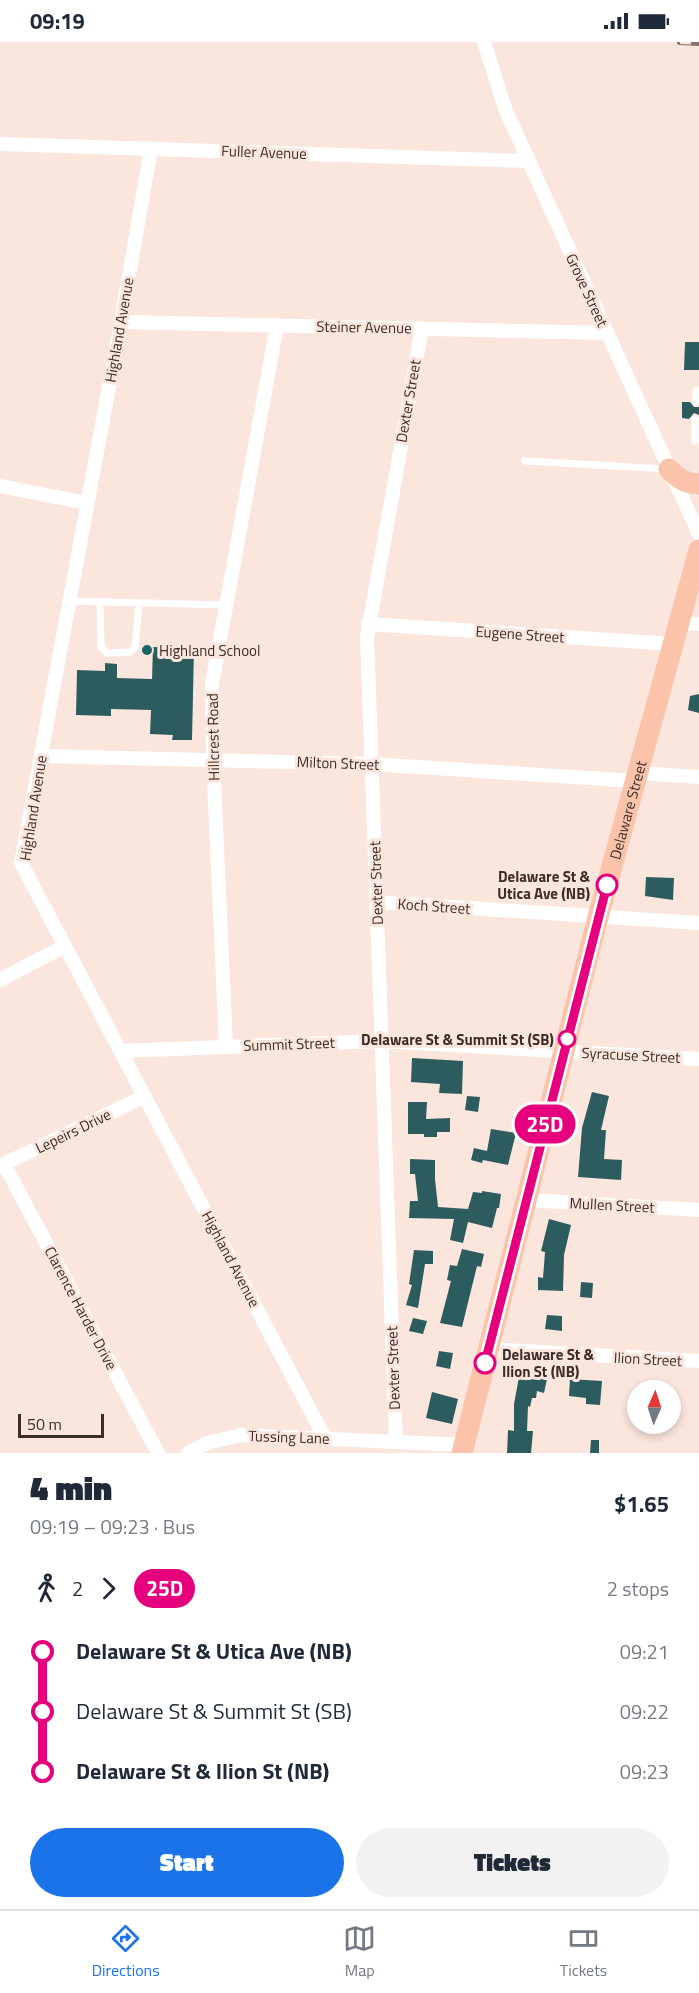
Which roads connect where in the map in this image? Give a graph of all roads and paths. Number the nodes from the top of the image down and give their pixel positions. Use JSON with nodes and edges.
{"nodes":[{"id":1,"x":484,"y":42,"type":"edge"},
{"id":2,"x":0,"y":144,"type":"edge"},
{"id":3,"x":151,"y":148,"type":"junction"},
{"id":4,"x":528,"y":161,"type":"junction"},
{"id":5,"x":121,"y":322,"type":"junction"},
{"id":6,"x":277,"y":325,"type":"junction"},
{"id":7,"x":422,"y":328,"type":"junction"},
{"id":8,"x":607,"y":333,"type":"junction"},
{"id":9,"x":696,"y":390,"type":"dead end"},
{"id":10,"x":696,"y":402,"type":"dead end"},
{"id":11,"x":695,"y":419,"type":"dead end"},
{"id":12,"x":695,"y":441,"type":"dead end"},
{"id":13,"x":525,"y":461,"type":"dead end"},
{"id":14,"x":669,"y":469,"type":"junction"},
{"id":15,"x":699,"y":484,"type":"edge"},
{"id":16,"x":0,"y":486,"type":"edge"},
{"id":17,"x":87,"y":503,"type":"junction"},
{"id":18,"x":699,"y":534,"type":"edge"},
{"id":19,"x":699,"y":550,"type":"edge"},
{"id":20,"x":69,"y":601,"type":"junction"},
{"id":21,"x":99,"y":602,"type":"junction"},
{"id":22,"x":138,"y":603,"type":"junction"},
{"id":23,"x":226,"y":605,"type":"junction"},
{"id":24,"x":689,"y":623,"type":"edge"},
{"id":25,"x":368,"y":624,"type":"junction"},
{"id":26,"x":673,"y":644,"type":"junction"},
{"id":27,"x":40,"y":756,"type":"junction"},
{"id":28,"x":213,"y":759,"type":"junction"},
{"id":29,"x":371,"y":764,"type":"junction"},
{"id":30,"x":636,"y":777,"type":"junction"},
{"id":31,"x":699,"y":777,"type":"edge"},
{"id":32,"x":377,"y":902,"type":"junction"},
{"id":33,"x":598,"y":917,"type":"junction"},
{"id":34,"x":699,"y":923,"type":"edge"},
{"id":35,"x":65,"y":946,"type":"junction"},
{"id":36,"x":0,"y":980,"type":"edge"},
{"id":37,"x":380,"y":1041,"type":"junction"},
{"id":38,"x":226,"y":1046,"type":"junction"},
{"id":39,"x":121,"y":1051,"type":"junction"},
{"id":40,"x":564,"y":1051,"type":"junction"},
{"id":41,"x":699,"y":1059,"type":"edge"},
{"id":42,"x":146,"y":1096,"type":"junction"},
{"id":43,"x":2,"y":1165,"type":"edge"},
{"id":44,"x":526,"y":1200,"type":"junction"},
{"id":45,"x":699,"y":1210,"type":"edge"},
{"id":46,"x":488,"y":1349,"type":"junction"},
{"id":47,"x":699,"y":1361,"type":"edge"},
{"id":48,"x":325,"y":1438,"type":"junction"},
{"id":49,"x":396,"y":1442,"type":"junction"},
{"id":50,"x":463,"y":1449,"type":"edge"},
{"id":51,"x":158,"y":1453,"type":"edge"},
{"id":52,"x":188,"y":1453,"type":"edge"}],
"edges":[{"from":1,"to":4,"type":"street","name":"Grove Street"},
{"from":2,"to":3,"type":"street","name":"Fuller Avenue"},
{"from":3,"to":4,"type":"street","name":"Fuller Avenue"},
{"from":3,"to":5,"type":"street","name":"Highland Avenue"},
{"from":4,"to":8,"type":"street","name":"Grove Street"},
{"from":5,"to":6,"type":"street","name":"Steiner Avenue"},
{"from":5,"to":17,"type":"street","name":"Highland Avenue"},
{"from":6,"to":7,"type":"street","name":"Steiner Avenue"},
{"from":6,"to":23,"type":"street","name":"Hillcrest Road"},
{"from":7,"to":8,"type":"street","name":"Steiner Avenue"},
{"from":7,"to":25,"type":"street","name":"Dexter Street"},
{"from":8,"to":14,"type":"street","name":"Grove Street"},
{"from":9,"to":10,"type":"lane"},
{"from":11,"to":12,"type":"lane"},
{"from":13,"to":14,"type":"lane"},
{"from":14,"to":15,"type":"main road"},
{"from":14,"to":18,"type":"street","name":"Grove Street"},
{"from":16,"to":17,"type":"street"},
{"from":17,"to":20,"type":"street","name":"Highland Avenue"},
{"from":19,"to":24,"type":"main road","name":"Delaware Street"},
{"from":20,"to":21,"type":"lane"},
{"from":20,"to":27,"type":"street","name":"Highland Avenue"},
{"from":21,"to":22,"type":"lane"},
{"from":21,"to":22,"type":"lane"},
{"from":22,"to":23,"type":"lane"},
{"from":23,"to":28,"type":"street","name":"Hillcrest Road"},
{"from":24,"to":26,"type":"main road","name":"Delaware Street"},
{"from":25,"to":26,"type":"street","name":"Eugene Street"},
{"from":25,"to":29,"type":"street","name":"Dexter Street"},
{"from":26,"to":30,"type":"main road","name":"Delaware Street"},
{"from":27,"to":28,"type":"street","name":"Milton Street"},
{"from":27,"to":35,"type":"street","name":"Highland Avenue"},
{"from":28,"to":29,"type":"street","name":"Milton Street"},
{"from":28,"to":38,"type":"street","name":"Hillcrest Road"},
{"from":29,"to":30,"type":"street","name":"Milton Street"},
{"from":29,"to":32,"type":"street","name":"Dexter Street"},
{"from":30,"to":31,"type":"street","name":"Milton Street"},
{"from":30,"to":33,"type":"main road","name":"Delaware Street"},
{"from":32,"to":33,"type":"street","name":"Koch Street"},
{"from":32,"to":37,"type":"street","name":"Dexter Street"},
{"from":33,"to":34,"type":"street","name":"Koch Street"},
{"from":33,"to":40,"type":"main road","name":"Delaware Street"},
{"from":35,"to":36,"type":"street"},
{"from":35,"to":39,"type":"street","name":"Highland Avenue"},
{"from":37,"to":38,"type":"street","name":"Summit Street"},
{"from":37,"to":40,"type":"street","name":"Summit Street"},
{"from":37,"to":49,"type":"street","name":"Dexter Street"},
{"from":38,"to":39,"type":"street","name":"Summit Street"},
{"from":39,"to":42,"type":"street","name":"Highland Avenue"},
{"from":40,"to":41,"type":"street","name":"Syracuse Street"},
{"from":40,"to":44,"type":"main road","name":"Delaware Street"},
{"from":42,"to":43,"type":"street","name":"Lepeirs Drive"},
{"from":42,"to":48,"type":"street","name":"Highland Avenue"},
{"from":43,"to":51,"type":"street","name":"Clarence Harder Drive"},
{"from":44,"to":45,"type":"street","name":"Mullen Street"},
{"from":44,"to":46,"type":"main road","name":"Delaware Street"},
{"from":46,"to":47,"type":"street","name":"Ilion Street"},
{"from":46,"to":50,"type":"main road","name":"Delaware Street"},
{"from":48,"to":49,"type":"street","name":"Tussing Lane"},
{"from":48,"to":52,"type":"street","name":"Tussing Lane"},
{"from":49,"to":50,"type":"street","name":"Tussing Lane"}]}
